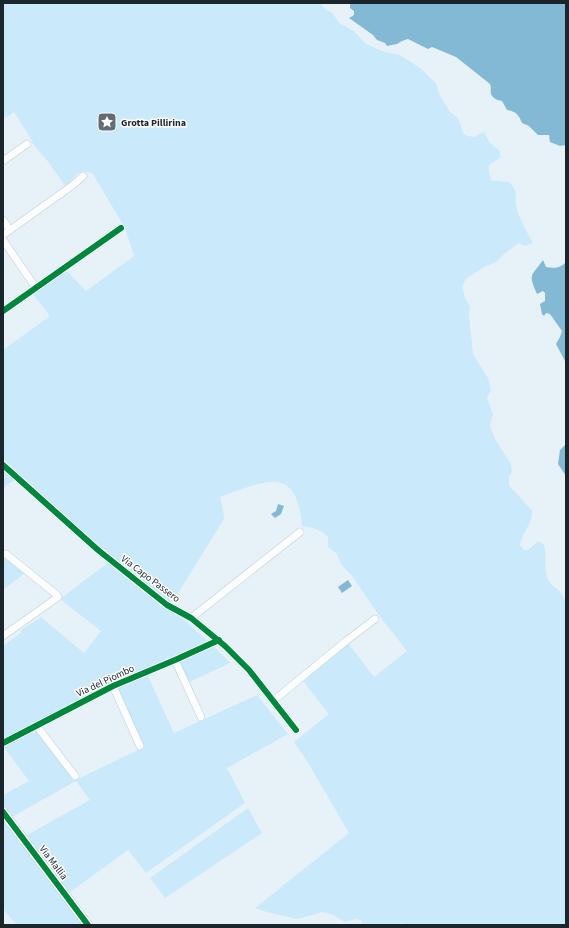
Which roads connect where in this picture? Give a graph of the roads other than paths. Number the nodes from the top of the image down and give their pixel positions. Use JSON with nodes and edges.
{"nodes":[{"id":1,"x":27,"y":144,"type":"dead end"},
{"id":2,"x":3,"y":161,"type":"edge"},
{"id":3,"x":83,"y":176,"type":"dead end"},
{"id":4,"x":3,"y":220,"type":"edge"},
{"id":5,"x":121,"y":228,"type":"dead end"},
{"id":6,"x":10,"y":230,"type":"junction"},
{"id":7,"x":3,"y":236,"type":"edge"},
{"id":8,"x":3,"y":240,"type":"edge"},
{"id":9,"x":36,"y":288,"type":"junction"},
{"id":10,"x":3,"y":311,"type":"edge"},
{"id":11,"x":3,"y":465,"type":"edge"},
{"id":12,"x":300,"y":532,"type":"dead end"},
{"id":13,"x":6,"y":554,"type":"dead end"},
{"id":14,"x":191,"y":618,"type":"junction"},
{"id":15,"x":375,"y":619,"type":"dead end"},
{"id":16,"x":3,"y":636,"type":"edge"},
{"id":17,"x":219,"y":640,"type":"junction"},
{"id":18,"x":175,"y":660,"type":"junction"},
{"id":19,"x":112,"y":686,"type":"junction"},
{"id":20,"x":274,"y":701,"type":"junction"},
{"id":21,"x":201,"y":717,"type":"dead end"},
{"id":22,"x":36,"y":725,"type":"junction"},
{"id":23,"x":296,"y":730,"type":"dead end"},
{"id":24,"x":3,"y":743,"type":"edge"},
{"id":25,"x":140,"y":746,"type":"dead end"},
{"id":26,"x":76,"y":776,"type":"dead end"},
{"id":27,"x":3,"y":812,"type":"edge"},
{"id":28,"x":88,"y":925,"type":"edge"}],
"edges":[{"from":1,"to":2,"type":"street"},
{"from":3,"to":6,"type":"street"},
{"from":4,"to":6,"type":"street"},
{"from":5,"to":9,"type":"street"},
{"from":6,"to":7,"type":"street"},
{"from":8,"to":9,"type":"street"},
{"from":9,"to":10,"type":"street"},
{"from":11,"to":14,"type":"street","name":"Via Capo Passero"},
{"from":12,"to":14,"type":"street"},
{"from":13,"to":16,"type":"street"},
{"from":14,"to":17,"type":"street","name":"Via Capo Passero"},
{"from":15,"to":20,"type":"street"},
{"from":17,"to":18,"type":"street","name":"Via del Piombo"},
{"from":17,"to":20,"type":"street","name":"Via Capo Passero"},
{"from":18,"to":19,"type":"street","name":"Via del Piombo"},
{"from":18,"to":21,"type":"street"},
{"from":19,"to":22,"type":"street","name":"Via del Piombo"},
{"from":19,"to":25,"type":"street"},
{"from":20,"to":23,"type":"street","name":"Via Capo Passero"},
{"from":22,"to":24,"type":"street","name":"Via del Piombo"},
{"from":22,"to":26,"type":"street"},
{"from":27,"to":28,"type":"street","name":"Via Mallia"}]}
